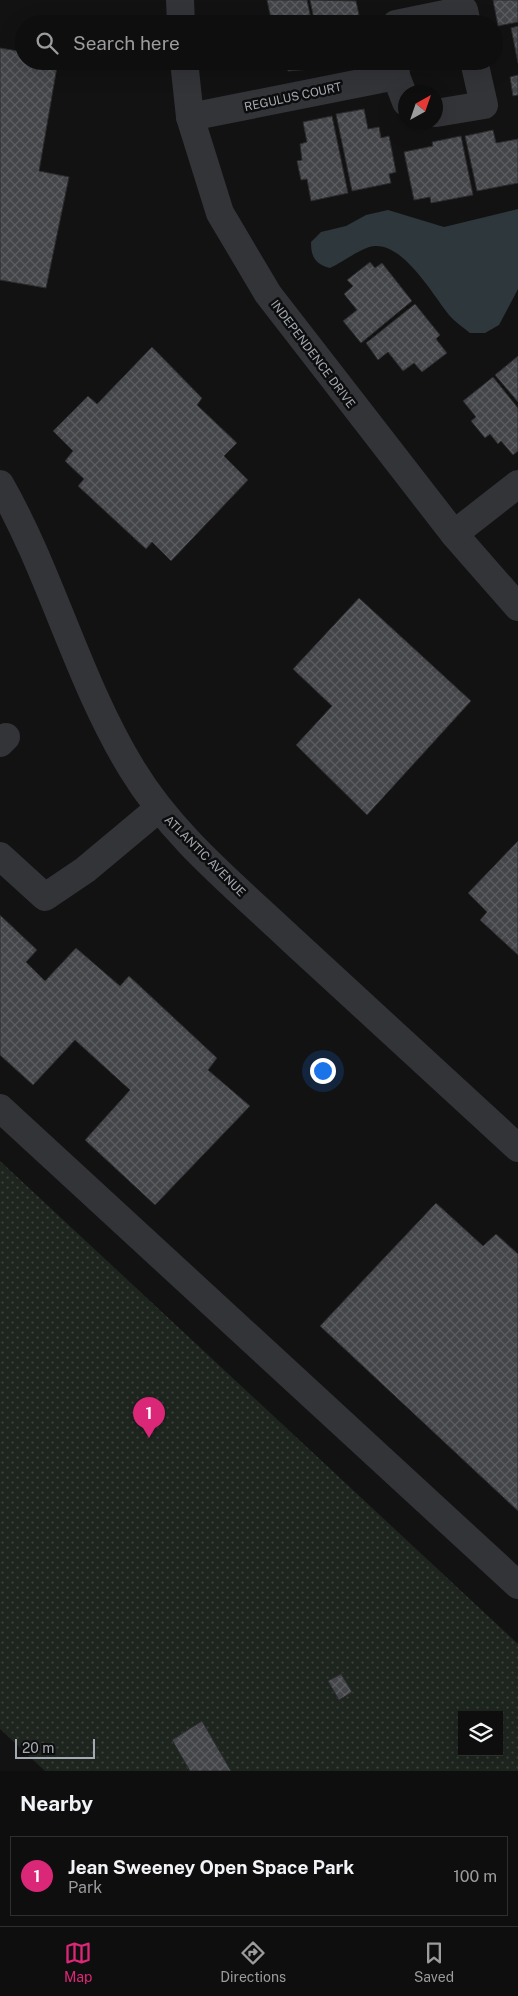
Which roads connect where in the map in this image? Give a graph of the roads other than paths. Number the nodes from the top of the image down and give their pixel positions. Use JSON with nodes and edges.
{"nodes":[{"id":1,"x":180,"y":0,"type":"edge"},
{"id":2,"x":181,"y":15,"type":"edge"},
{"id":3,"x":440,"y":15,"type":"edge"},
{"id":4,"x":465,"y":15,"type":"edge"},
{"id":5,"x":185,"y":70,"type":"edge"},
{"id":6,"x":391,"y":70,"type":"edge"},
{"id":7,"x":395,"y":70,"type":"edge"},
{"id":8,"x":476,"y":70,"type":"edge"},
{"id":9,"x":400,"y":85,"type":"edge"},
{"id":10,"x":443,"y":112,"type":"edge"},
{"id":11,"x":190,"y":117,"type":"junction"},
{"id":12,"x":0,"y":484,"type":"edge"},
{"id":13,"x":518,"y":484,"type":"edge"},
{"id":14,"x":454,"y":534,"type":"junction"},
{"id":15,"x":518,"y":607,"type":"edge"},
{"id":16,"x":158,"y":808,"type":"junction"},
{"id":17,"x":0,"y":856,"type":"edge"},
{"id":18,"x":0,"y":1108,"type":"edge"},
{"id":19,"x":518,"y":1148,"type":"edge"},
{"id":20,"x":518,"y":1585,"type":"edge"}],
"edges":[{"from":1,"to":2,"type":"street"},
{"from":3,"to":4,"type":"street"},
{"from":5,"to":11,"type":"street","name":"INDEPENDENCE DRIVE"},
{"from":6,"to":11,"type":"street","name":"REGULUS COURT"},
{"from":7,"to":9,"type":"street","name":"REGULUS COURT"},
{"from":8,"to":10,"type":"street"},
{"from":11,"to":14,"type":"street","name":"INDEPENDENCE DRIVE"},
{"from":12,"to":16,"type":"street","name":"ATLANTIC AVENUE"},
{"from":13,"to":14,"type":"street"},
{"from":14,"to":15,"type":"street","name":"INDEPENDENCE DRIVE"},
{"from":16,"to":17,"type":"street"},
{"from":16,"to":19,"type":"street","name":"ATLANTIC AVENUE"},
{"from":18,"to":20,"type":"street"}]}
